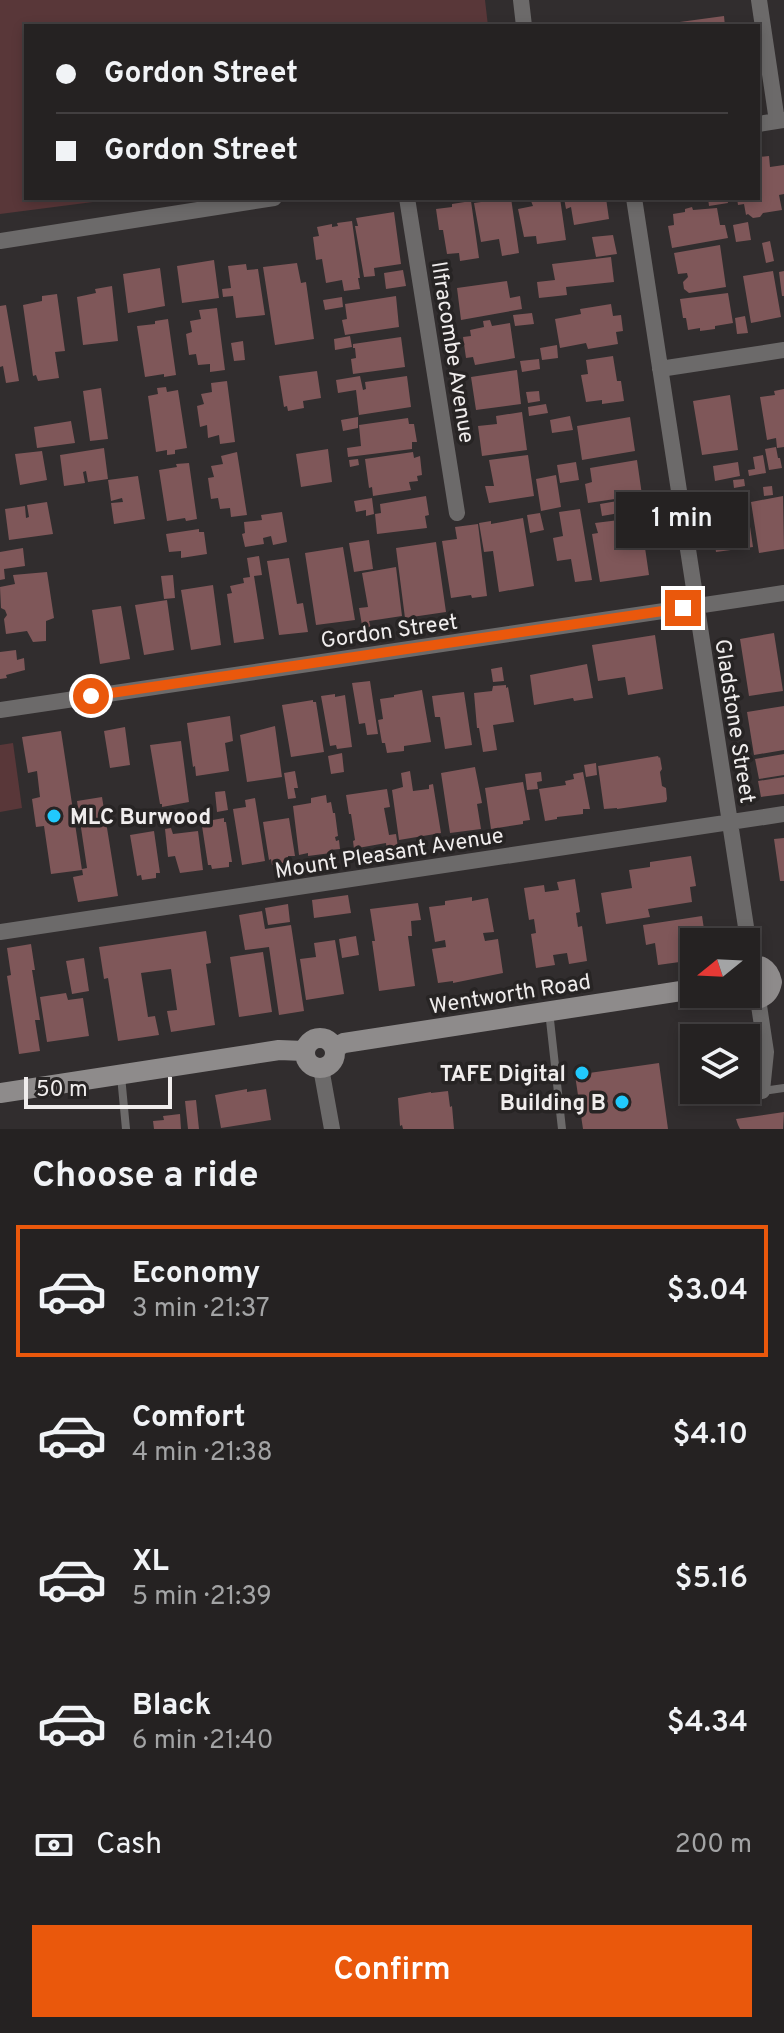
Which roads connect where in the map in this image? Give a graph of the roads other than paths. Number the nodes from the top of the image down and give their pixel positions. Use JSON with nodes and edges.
{"nodes":[{"id":1,"x":521,"y":0,"type":"edge"},
{"id":2,"x":759,"y":0,"type":"edge"},
{"id":3,"x":524,"y":24,"type":"edge"},
{"id":4,"x":781,"y":120,"type":"edge"},
{"id":5,"x":760,"y":124,"type":"edge"},
{"id":6,"x":261,"y":200,"type":"edge"},
{"id":7,"x":407,"y":200,"type":"edge"},
{"id":8,"x":634,"y":200,"type":"edge"},
{"id":9,"x":0,"y":241,"type":"edge"},
{"id":10,"x":784,"y":350,"type":"edge"},
{"id":11,"x":660,"y":369,"type":"junction"},
{"id":12,"x":457,"y":513,"type":"dead end"},
{"id":13,"x":784,"y":593,"type":"edge"},
{"id":14,"x":696,"y":606,"type":"junction"},
{"id":15,"x":0,"y":710,"type":"edge"},
{"id":16,"x":784,"y":814,"type":"edge"},
{"id":17,"x":730,"y":823,"type":"junction"},
{"id":18,"x":744,"y":928,"type":"edge"},
{"id":19,"x":0,"y":932,"type":"edge"},
{"id":20,"x":760,"y":966,"type":"edge"},
{"id":21,"x":778,"y":981,"type":"edge"},
{"id":22,"x":680,"y":991,"type":"edge"},
{"id":23,"x":760,"y":995,"type":"edge"},
{"id":24,"x":753,"y":1008,"type":"edge"},
{"id":25,"x":549,"y":1011,"type":"junction"},
{"id":26,"x":334,"y":1048,"type":"junction"},
{"id":27,"x":304,"y":1051,"type":"junction"},
{"id":28,"x":321,"y":1068,"type":"junction"},
{"id":29,"x":121,"y":1075,"type":"junction"},
{"id":30,"x":784,"y":1088,"type":"edge"},
{"id":31,"x":762,"y":1091,"type":"joint"},
{"id":32,"x":0,"y":1093,"type":"edge"},
{"id":33,"x":126,"y":1129,"type":"edge"},
{"id":34,"x":332,"y":1129,"type":"edge"},
{"id":35,"x":562,"y":1129,"type":"edge"}],
"edges":[{"from":1,"to":3,"type":"street"},
{"from":2,"to":4,"type":"street"},
{"from":4,"to":5,"type":"street"},
{"from":6,"to":9,"type":"street"},
{"from":7,"to":12,"type":"street","name":"Ilfracombe Avenue"},
{"from":8,"to":11,"type":"street","name":"Gladstone Street"},
{"from":10,"to":11,"type":"street"},
{"from":11,"to":14,"type":"street","name":"Gladstone Street"},
{"from":13,"to":14,"type":"street","name":"Gordon Street"},
{"from":14,"to":15,"type":"street","name":"Gordon Street"},
{"from":14,"to":17,"type":"street","name":"Gladstone Street"},
{"from":16,"to":17,"type":"street","name":"Mount Pleasant Avenue"},
{"from":17,"to":18,"type":"street","name":"Gladstone Street"},
{"from":17,"to":19,"type":"street","name":"Mount Pleasant Avenue"},
{"from":20,"to":21,"type":"street"},
{"from":21,"to":23,"type":"street"},
{"from":22,"to":25,"type":"street","name":"Wentworth Road"},
{"from":24,"to":31,"type":"street"},
{"from":25,"to":26,"type":"street","name":"Wentworth Road"},
{"from":25,"to":35,"type":"lane"},
{"from":26,"to":27,"type":"street"},
{"from":26,"to":28,"type":"street"},
{"from":27,"to":28,"type":"street"},
{"from":27,"to":29,"type":"street"},
{"from":28,"to":34,"type":"street"},
{"from":29,"to":32,"type":"street"},
{"from":29,"to":33,"type":"lane"},
{"from":30,"to":31,"type":"lane"}]}
